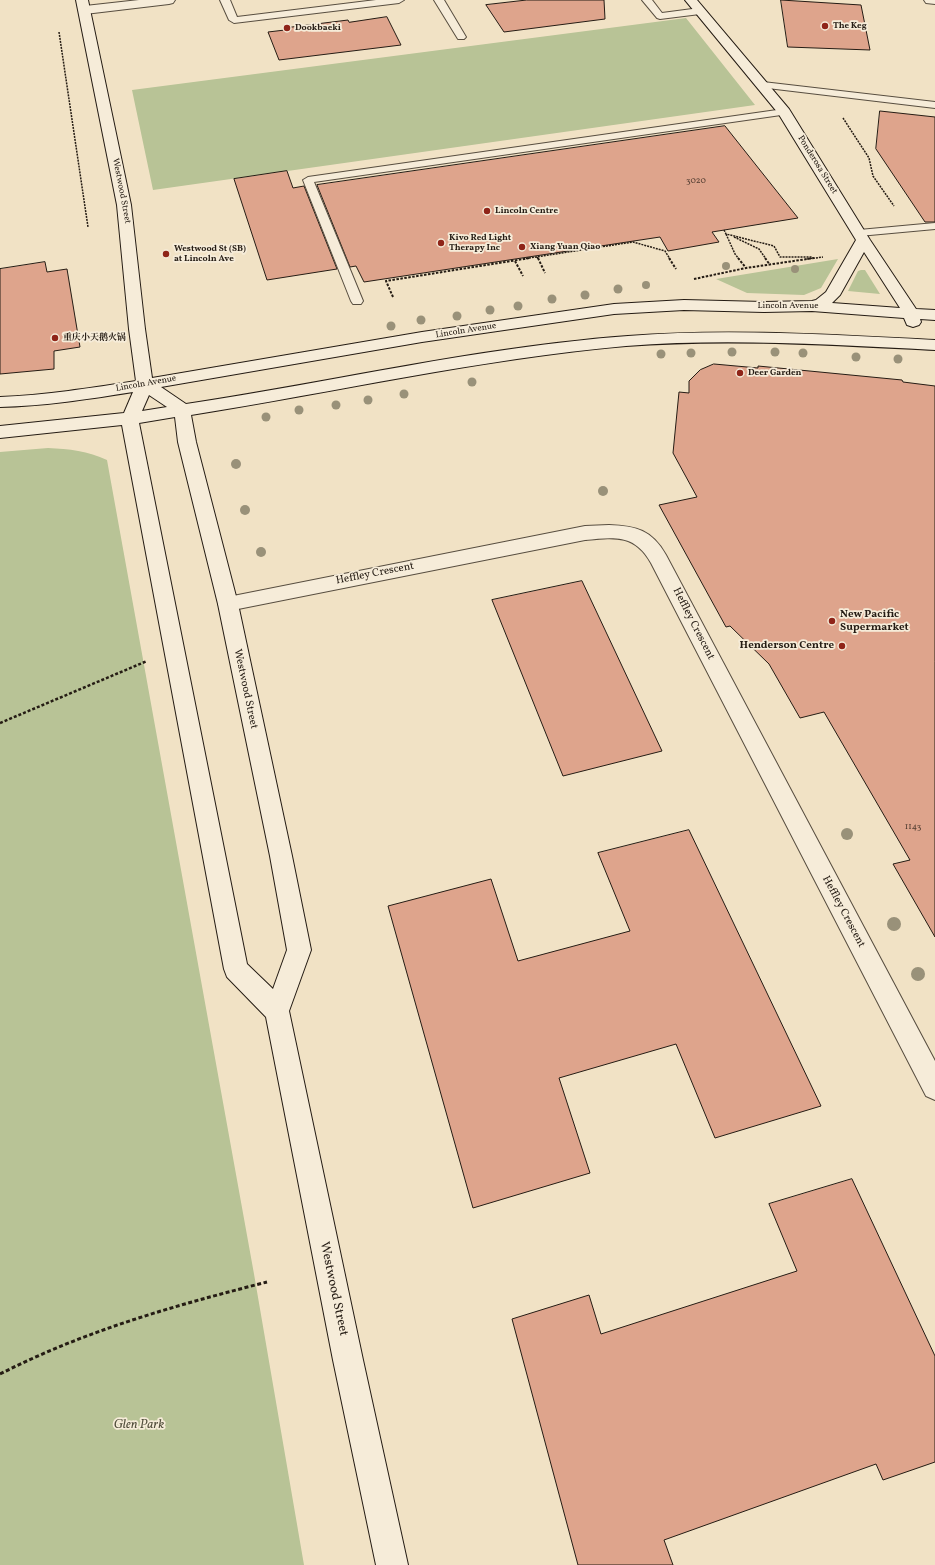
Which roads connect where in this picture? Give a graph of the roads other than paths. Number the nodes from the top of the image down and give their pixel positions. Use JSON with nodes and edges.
{"nodes":[{"id":1,"x":169,"y":0,"type":"edge"},
{"id":2,"x":225,"y":0,"type":"edge"},
{"id":3,"x":399,"y":0,"type":"edge"},
{"id":4,"x":439,"y":0,"type":"edge"},
{"id":5,"x":647,"y":0,"type":"edge"},
{"id":6,"x":930,"y":0,"type":"edge"},
{"id":7,"x":935,"y":0,"type":"edge"},
{"id":8,"x":696,"y":4,"type":"edge"},
{"id":9,"x":84,"y":5,"type":"edge"},
{"id":10,"x":461,"y":37,"type":"dead end"},
{"id":11,"x":763,"y":85,"type":"junction"},
{"id":12,"x":935,"y":105,"type":"edge"},
{"id":13,"x":784,"y":112,"type":"junction"},
{"id":14,"x":935,"y":226,"type":"edge"},
{"id":15,"x":861,"y":236,"type":"junction"},
{"id":16,"x":357,"y":301,"type":"dead end"},
{"id":17,"x":812,"y":306,"type":"junction"},
{"id":18,"x":911,"y":313,"type":"junction"},
{"id":19,"x":935,"y":315,"type":"edge"},
{"id":20,"x":917,"y":344,"type":"junction"},
{"id":21,"x":935,"y":346,"type":"edge"},
{"id":22,"x":145,"y":384,"type":"junction"},
{"id":23,"x":0,"y":402,"type":"edge"},
{"id":24,"x":182,"y":410,"type":"junction"},
{"id":25,"x":130,"y":419,"type":"junction"},
{"id":26,"x":0,"y":432,"type":"edge"},
{"id":27,"x":228,"y":604,"type":"junction"},
{"id":28,"x":277,"y":1012,"type":"junction"},
{"id":29,"x":935,"y":1087,"type":"edge"},
{"id":30,"x":392,"y":1565,"type":"edge"}],
"edges":[{"from":1,"to":9,"type":"street"},
{"from":2,"to":3,"type":"lane"},
{"from":4,"to":10,"type":"lane"},
{"from":5,"to":8,"type":"lane"},
{"from":6,"to":7,"type":"street"},
{"from":8,"to":11,"type":"street","name":"Ponderosa Street"},
{"from":9,"to":22,"type":"street","name":"Westwood Street"},
{"from":11,"to":12,"type":"lane"},
{"from":11,"to":13,"type":"street","name":"Ponderosa Street"},
{"from":13,"to":15,"type":"street","name":"Ponderosa Street"},
{"from":13,"to":16,"type":"lane"},
{"from":14,"to":15,"type":"lane"},
{"from":15,"to":17,"type":"street"},
{"from":15,"to":18,"type":"street","name":"Ponderosa Street"},
{"from":17,"to":18,"type":"street","name":"Lincoln Avenue"},
{"from":17,"to":22,"type":"street","name":"Lincoln Avenue"},
{"from":18,"to":19,"type":"street","name":"Lincoln Avenue"},
{"from":18,"to":20,"type":"street","name":"Ponderosa Street"},
{"from":20,"to":21,"type":"street"},
{"from":20,"to":24,"type":"street"},
{"from":22,"to":23,"type":"street","name":"Lincoln Avenue"},
{"from":22,"to":24,"type":"street"},
{"from":22,"to":25,"type":"street"},
{"from":24,"to":25,"type":"street"},
{"from":24,"to":27,"type":"street","name":"Westwood Street"},
{"from":25,"to":26,"type":"street"},
{"from":25,"to":28,"type":"street"},
{"from":27,"to":28,"type":"street","name":"Westwood Street"},
{"from":27,"to":29,"type":"street","name":"Heffley Crescent"},
{"from":28,"to":30,"type":"street","name":"Westwood Street"}]}
